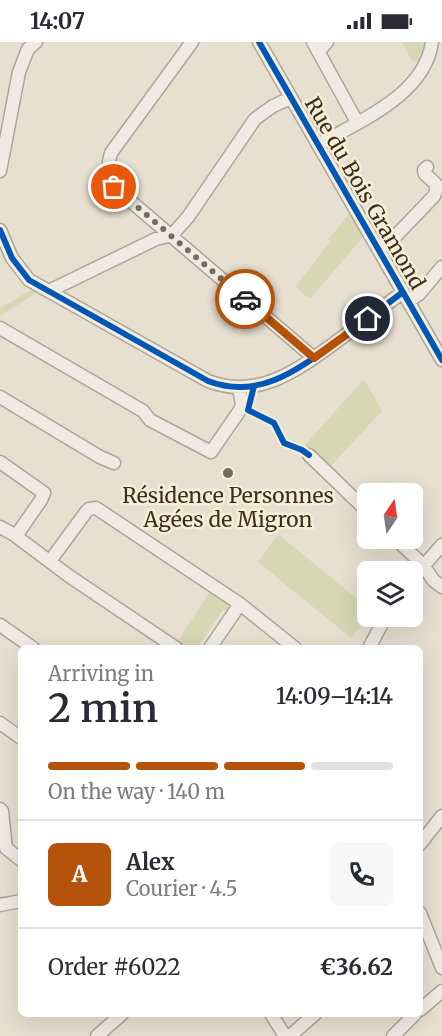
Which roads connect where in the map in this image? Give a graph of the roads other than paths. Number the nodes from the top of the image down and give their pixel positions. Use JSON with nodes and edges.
{"nodes":[{"id":1,"x":36,"y":42,"type":"edge"},
{"id":2,"x":182,"y":42,"type":"edge"},
{"id":3,"x":192,"y":42,"type":"edge"},
{"id":4,"x":259,"y":42,"type":"edge"},
{"id":5,"x":320,"y":45,"type":"edge"},
{"id":6,"x":436,"y":46,"type":"edge"},
{"id":7,"x":179,"y":58,"type":"junction"},
{"id":8,"x":291,"y":98,"type":"junction"},
{"id":9,"x":357,"y":122,"type":"junction"},
{"id":10,"x":318,"y":145,"type":"junction"},
{"id":11,"x":427,"y":166,"type":"dead end"},
{"id":12,"x":0,"y":171,"type":"edge"},
{"id":13,"x":0,"y":230,"type":"edge"},
{"id":14,"x":172,"y":236,"type":"junction"},
{"id":15,"x":378,"y":248,"type":"junction"},
{"id":16,"x":442,"y":267,"type":"edge"},
{"id":17,"x":49,"y":291,"type":"junction"},
{"id":18,"x":406,"y":297,"type":"junction"},
{"id":19,"x":0,"y":328,"type":"edge"},
{"id":20,"x":314,"y":358,"type":"junction"},
{"id":21,"x":442,"y":360,"type":"edge"},
{"id":22,"x":239,"y":388,"type":"junction"},
{"id":23,"x":0,"y":397,"type":"edge"},
{"id":24,"x":309,"y":455,"type":"dead end"},
{"id":25,"x":0,"y":462,"type":"edge"},
{"id":26,"x":114,"y":463,"type":"dead end"},
{"id":27,"x":357,"y":501,"type":"edge"},
{"id":28,"x":0,"y":527,"type":"edge"},
{"id":29,"x":16,"y":536,"type":"junction"},
{"id":30,"x":442,"y":545,"type":"edge"},
{"id":31,"x":406,"y":549,"type":"edge"},
{"id":32,"x":50,"y":561,"type":"junction"},
{"id":33,"x":424,"y":566,"type":"junction"},
{"id":34,"x":442,"y":587,"type":"edge"},
{"id":35,"x":240,"y":604,"type":"junction"},
{"id":36,"x":0,"y":625,"type":"edge"},
{"id":37,"x":371,"y":627,"type":"edge"},
{"id":38,"x":380,"y":627,"type":"edge"},
{"id":39,"x":29,"y":645,"type":"edge"},
{"id":40,"x":172,"y":645,"type":"edge"},
{"id":41,"x":212,"y":645,"type":"edge"},
{"id":42,"x":291,"y":645,"type":"edge"},
{"id":43,"x":362,"y":645,"type":"edge"},
{"id":44,"x":371,"y":645,"type":"edge"},
{"id":45,"x":0,"y":723,"type":"edge"},
{"id":46,"x":18,"y":736,"type":"edge"},
{"id":47,"x":0,"y":809,"type":"edge"},
{"id":48,"x":442,"y":816,"type":"edge"},
{"id":49,"x":423,"y":840,"type":"edge"},
{"id":50,"x":3,"y":852,"type":"edge"},
{"id":51,"x":18,"y":859,"type":"edge"},
{"id":52,"x":18,"y":902,"type":"edge"},
{"id":53,"x":0,"y":905,"type":"edge"},
{"id":54,"x":423,"y":918,"type":"edge"},
{"id":55,"x":437,"y":941,"type":"edge"},
{"id":56,"x":442,"y":968,"type":"edge"},
{"id":57,"x":442,"y":991,"type":"edge"},
{"id":58,"x":423,"y":1007,"type":"edge"},
{"id":59,"x":119,"y":1017,"type":"edge"},
{"id":60,"x":129,"y":1017,"type":"edge"},
{"id":61,"x":273,"y":1017,"type":"edge"},
{"id":62,"x":312,"y":1017,"type":"edge"},
{"id":63,"x":412,"y":1017,"type":"edge"},
{"id":64,"x":97,"y":1036,"type":"edge"},
{"id":65,"x":109,"y":1036,"type":"edge"},
{"id":66,"x":285,"y":1036,"type":"edge"},
{"id":67,"x":290,"y":1036,"type":"edge"},
{"id":68,"x":393,"y":1036,"type":"edge"}],
"edges":[{"from":1,"to":12,"type":"street"},
{"from":2,"to":7,"type":"street"},
{"from":3,"to":7,"type":"street"},
{"from":4,"to":8,"type":"street","name":"Rue du Bois Gramond"},
{"from":5,"to":9,"type":"street"},
{"from":6,"to":9,"type":"street"},
{"from":7,"to":14,"type":"street"},
{"from":8,"to":10,"type":"street","name":"Rue du Bois Gramond"},
{"from":8,"to":14,"type":"street"},
{"from":9,"to":10,"type":"street"},
{"from":10,"to":15,"type":"street","name":"Rue du Bois Gramond"},
{"from":11,"to":15,"type":"street"},
{"from":13,"to":17,"type":"street"},
{"from":14,"to":17,"type":"street"},
{"from":14,"to":20,"type":"street"},
{"from":15,"to":18,"type":"street","name":"Rue du Bois Gramond"},
{"from":16,"to":18,"type":"street"},
{"from":17,"to":22,"type":"street"},
{"from":18,"to":20,"type":"street"},
{"from":18,"to":21,"type":"street","name":"Rue du Bois Gramond"},
{"from":19,"to":22,"type":"street"},
{"from":20,"to":22,"type":"street"},
{"from":23,"to":26,"type":"street"},
{"from":24,"to":27,"type":"street"},
{"from":25,"to":29,"type":"street"},
{"from":28,"to":29,"type":"street"},
{"from":29,"to":32,"type":"street"},
{"from":30,"to":33,"type":"street"},
{"from":31,"to":33,"type":"street"},
{"from":32,"to":35,"type":"street"},
{"from":32,"to":40,"type":"street"},
{"from":33,"to":34,"type":"street"},
{"from":35,"to":41,"type":"street"},
{"from":35,"to":42,"type":"street"},
{"from":36,"to":39,"type":"street"},
{"from":37,"to":43,"type":"street"},
{"from":38,"to":44,"type":"street"},
{"from":45,"to":46,"type":"street"},
{"from":47,"to":50,"type":"street"},
{"from":48,"to":49,"type":"street"},
{"from":50,"to":51,"type":"street"},
{"from":52,"to":53,"type":"street"},
{"from":54,"to":55,"type":"street"},
{"from":55,"to":56,"type":"street"},
{"from":57,"to":58,"type":"street"},
{"from":59,"to":64,"type":"street"},
{"from":60,"to":65,"type":"street"},
{"from":61,"to":66,"type":"street"},
{"from":62,"to":67,"type":"street"},
{"from":63,"to":68,"type":"street"}]}
